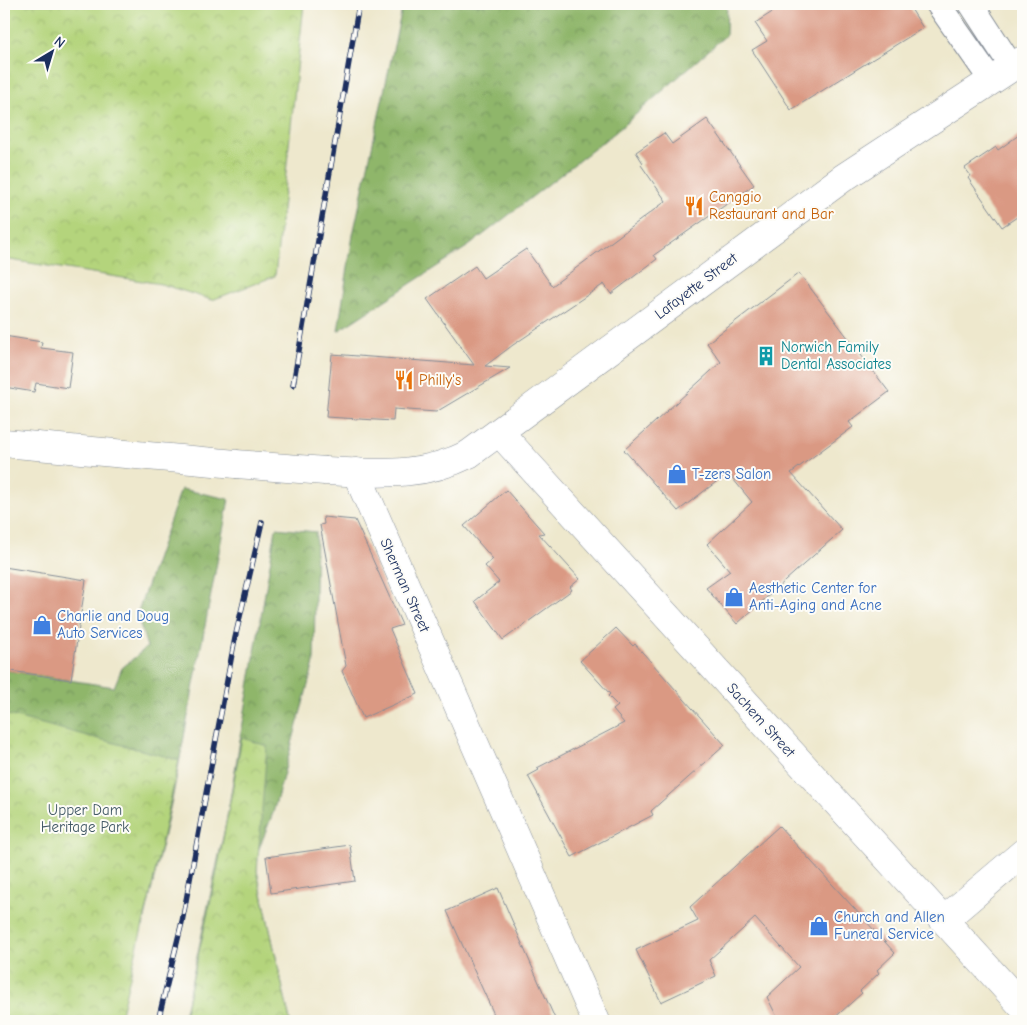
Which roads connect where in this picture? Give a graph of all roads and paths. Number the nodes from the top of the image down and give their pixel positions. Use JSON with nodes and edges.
{"nodes":[{"id":1,"x":938,"y":4,"type":"edge"},
{"id":2,"x":971,"y":4,"type":"edge"},
{"id":3,"x":1009,"y":69,"type":"edge"},
{"id":4,"x":499,"y":432,"type":"junction"},
{"id":5,"x":4,"y":443,"type":"edge"},
{"id":6,"x":356,"y":472,"type":"junction"},
{"id":7,"x":1023,"y":853,"type":"edge"},
{"id":8,"x":944,"y":920,"type":"junction"},
{"id":9,"x":1023,"y":1007,"type":"edge"},
{"id":10,"x":596,"y":1021,"type":"edge"}],
"edges":[{"from":1,"to":3,"type":"lane"},
{"from":2,"to":3,"type":"lane"},
{"from":3,"to":4,"type":"street","name":"Lafayette Street"},
{"from":4,"to":6,"type":"street","name":"Lafayette Street"},
{"from":4,"to":8,"type":"street","name":"Sachem Street"},
{"from":5,"to":6,"type":"street","bridge":true},
{"from":6,"to":10,"type":"street","name":"Sherman Street"},
{"from":7,"to":8,"type":"street"},
{"from":8,"to":9,"type":"street","name":"Sachem Street"}]}
